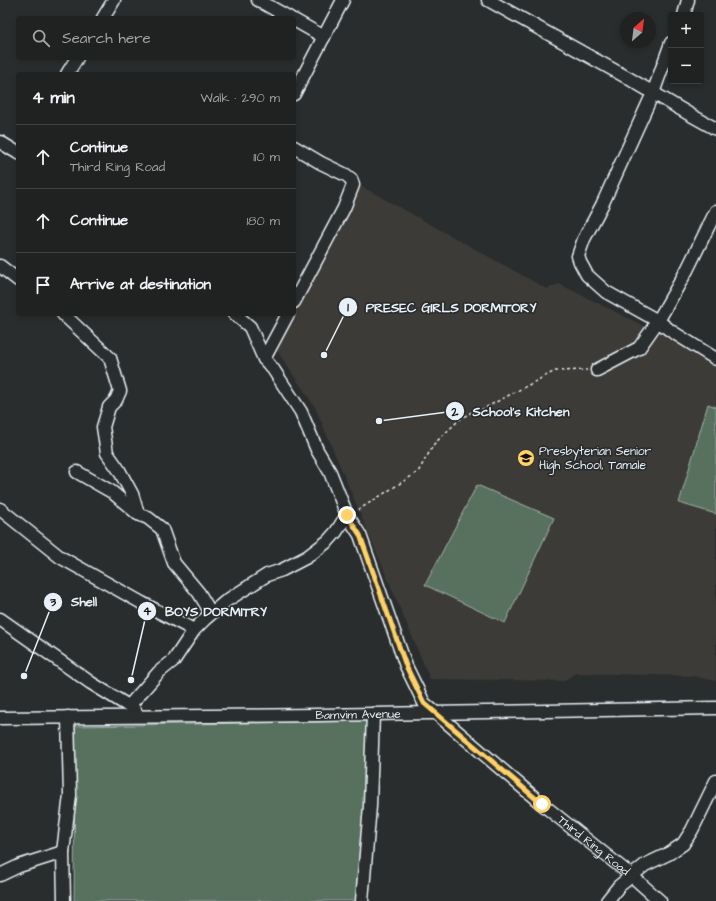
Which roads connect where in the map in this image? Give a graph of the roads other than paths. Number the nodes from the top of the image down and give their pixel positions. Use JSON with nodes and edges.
{"nodes":[{"id":1,"x":114,"y":0,"type":"edge"},
{"id":2,"x":258,"y":0,"type":"edge"},
{"id":3,"x":343,"y":0,"type":"edge"},
{"id":4,"x":488,"y":0,"type":"edge"},
{"id":5,"x":688,"y":0,"type":"edge"},
{"id":6,"x":685,"y":12,"type":"edge"},
{"id":7,"x":104,"y":16,"type":"edge"},
{"id":8,"x":286,"y":16,"type":"edge"},
{"id":9,"x":296,"y":21,"type":"edge"},
{"id":10,"x":324,"y":37,"type":"junction"},
{"id":11,"x":669,"y":48,"type":"edge"},
{"id":12,"x":76,"y":60,"type":"edge"},
{"id":13,"x":68,"y":72,"type":"edge"},
{"id":14,"x":296,"y":90,"type":"edge"},
{"id":15,"x":653,"y":93,"type":"junction"},
{"id":16,"x":716,"y":129,"type":"edge"},
{"id":17,"x":0,"y":142,"type":"edge"},
{"id":18,"x":296,"y":148,"type":"edge"},
{"id":19,"x":16,"y":152,"type":"edge"},
{"id":20,"x":716,"y":211,"type":"edge"},
{"id":21,"x":0,"y":266,"type":"edge"},
{"id":22,"x":16,"y":278,"type":"edge"},
{"id":23,"x":296,"y":298,"type":"edge"},
{"id":24,"x":65,"y":316,"type":"edge"},
{"id":25,"x":237,"y":316,"type":"edge"},
{"id":26,"x":287,"y":316,"type":"edge"},
{"id":27,"x":658,"y":321,"type":"junction"},
{"id":28,"x":712,"y":357,"type":"edge"},
{"id":29,"x":264,"y":359,"type":"junction"},
{"id":30,"x":716,"y":366,"type":"edge"},
{"id":31,"x":597,"y":370,"type":"road end"},
{"id":32,"x":77,"y":472,"type":"dead end"},
{"id":33,"x":0,"y":509,"type":"edge"},
{"id":34,"x":352,"y":512,"type":"junction"},
{"id":35,"x":138,"y":514,"type":"junction"},
{"id":36,"x":211,"y":613,"type":"junction"},
{"id":37,"x":0,"y":619,"type":"edge"},
{"id":38,"x":194,"y":630,"type":"junction"},
{"id":39,"x":129,"y":706,"type":"junction"},
{"id":40,"x":716,"y":708,"type":"edge"},
{"id":41,"x":434,"y":713,"type":"junction"},
{"id":42,"x":373,"y":714,"type":"junction"},
{"id":43,"x":68,"y":716,"type":"junction"},
{"id":44,"x":145,"y":716,"type":"junction"},
{"id":45,"x":0,"y":718,"type":"edge"},
{"id":46,"x":716,"y":782,"type":"edge"},
{"id":47,"x":63,"y":852,"type":"junction"},
{"id":48,"x":0,"y":875,"type":"edge"},
{"id":49,"x":632,"y":876,"type":"junction"},
{"id":50,"x":64,"y":901,"type":"edge"},
{"id":51,"x":362,"y":901,"type":"edge"},
{"id":52,"x":607,"y":901,"type":"edge"},
{"id":53,"x":660,"y":901,"type":"edge"}],
"edges":[{"from":1,"to":7,"type":"street"},
{"from":2,"to":8,"type":"street"},
{"from":3,"to":10,"type":"street"},
{"from":4,"to":15,"type":"street"},
{"from":5,"to":6,"type":"street"},
{"from":9,"to":10,"type":"street"},
{"from":10,"to":14,"type":"street"},
{"from":11,"to":15,"type":"street"},
{"from":12,"to":13,"type":"street"},
{"from":15,"to":16,"type":"street"},
{"from":15,"to":27,"type":"street"},
{"from":17,"to":19,"type":"street"},
{"from":18,"to":23,"type":"street"},
{"from":20,"to":27,"type":"street"},
{"from":21,"to":22,"type":"street"},
{"from":24,"to":35,"type":"street"},
{"from":25,"to":29,"type":"street","name":"Third Ring Road"},
{"from":26,"to":29,"type":"street"},
{"from":27,"to":28,"type":"street"},
{"from":27,"to":31,"type":"street"},
{"from":28,"to":30,"type":"street"},
{"from":29,"to":34,"type":"street","name":"Third Ring Road"},
{"from":32,"to":35,"type":"street"},
{"from":33,"to":38,"type":"street"},
{"from":34,"to":36,"type":"street"},
{"from":34,"to":41,"type":"street","name":"Third Ring Road"},
{"from":35,"to":36,"type":"street"},
{"from":36,"to":38,"type":"street"},
{"from":37,"to":39,"type":"street"},
{"from":38,"to":39,"type":"street"},
{"from":39,"to":44,"type":"street"},
{"from":40,"to":41,"type":"street","name":"Bamvim Avenue"},
{"from":41,"to":42,"type":"street","name":"Bamvim Avenue"},
{"from":41,"to":49,"type":"street","name":"Third Ring Road"},
{"from":42,"to":44,"type":"street","name":"Bamvim Avenue"},
{"from":42,"to":51,"type":"street"},
{"from":43,"to":44,"type":"street","name":"Bamvim Avenue"},
{"from":43,"to":45,"type":"street","name":"Bamvim Avenue"},
{"from":43,"to":47,"type":"street"},
{"from":46,"to":49,"type":"street"},
{"from":47,"to":48,"type":"street"},
{"from":47,"to":50,"type":"street"},
{"from":49,"to":52,"type":"street"},
{"from":49,"to":53,"type":"street","name":"Third Ring Road"}]}
